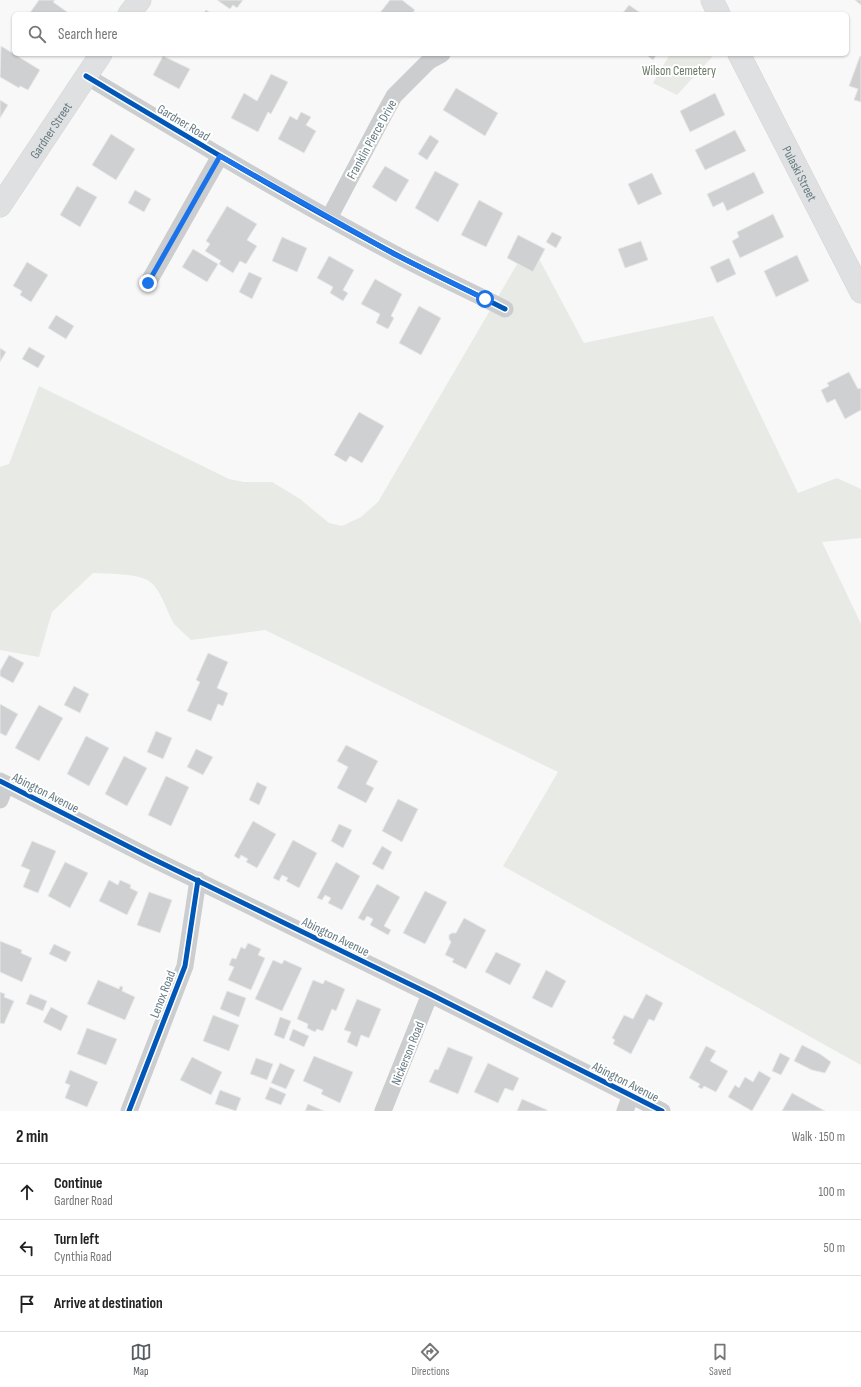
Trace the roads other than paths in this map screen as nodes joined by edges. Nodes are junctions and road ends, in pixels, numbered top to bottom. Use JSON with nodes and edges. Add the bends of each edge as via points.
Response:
{"nodes":[{"id":1,"x":140,"y":0,"type":"edge"},
{"id":2,"x":712,"y":0,"type":"edge"},
{"id":3,"x":131,"y":12,"type":"edge"},
{"id":4,"x":718,"y":12,"type":"edge"},
{"id":5,"x":100,"y":56,"type":"edge"},
{"id":6,"x":438,"y":56,"type":"edge"},
{"id":7,"x":740,"y":56,"type":"edge"},
{"id":8,"x":86,"y":76,"type":"junction"},
{"id":9,"x":220,"y":156,"type":"junction"},
{"id":10,"x":0,"y":206,"type":"edge"},
{"id":11,"x":329,"y":218,"type":"junction"},
{"id":12,"x":148,"y":283,"type":"dead end"},
{"id":13,"x":861,"y":292,"type":"edge"},
{"id":14,"x":505,"y":309,"type":"dead end"},
{"id":15,"x":3,"y":782,"type":"edge"},
{"id":16,"x":0,"y":800,"type":"edge"},
{"id":17,"x":198,"y":880,"type":"junction"},
{"id":18,"x":430,"y":994,"type":"junction"},
{"id":19,"x":628,"y":1103,"type":"edge"},
{"id":20,"x":129,"y":1111,"type":"edge"},
{"id":21,"x":383,"y":1111,"type":"edge"},
{"id":22,"x":662,"y":1111,"type":"edge"}],
"edges":[{"from":1,"to":3,"type":"main road"},
{"from":2,"to":4,"type":"main road"},
{"from":5,"to":8,"type":"main road","name":"Gardner Street"},
{"from":6,"to":11,"type":"street","name":"Franklin Pierce Drive","via":[[429,61],[394,96]]},
{"from":7,"to":13,"type":"main road","name":"Pulaski Street"},
{"from":8,"to":9,"type":"street","name":"Gardner Road"},
{"from":8,"to":10,"type":"main road","name":"Gardner Street"},
{"from":9,"to":11,"type":"street","name":"Gardner Road"},
{"from":9,"to":12,"type":"street"},
{"from":11,"to":14,"type":"street","name":"Gardner Road","via":[[394,254]]},
{"from":15,"to":16,"type":"street"},
{"from":15,"to":17,"type":"street","name":"Abington Avenue"},
{"from":17,"to":18,"type":"street","name":"Abington Avenue"},
{"from":17,"to":20,"type":"street","name":"Lenox Road","via":[[185,966]]},
{"from":18,"to":19,"type":"street","name":"Abington Avenue"},
{"from":18,"to":21,"type":"street","name":"Nickerson Road"},
{"from":19,"to":22,"type":"street","name":"Abington Avenue"}]}
